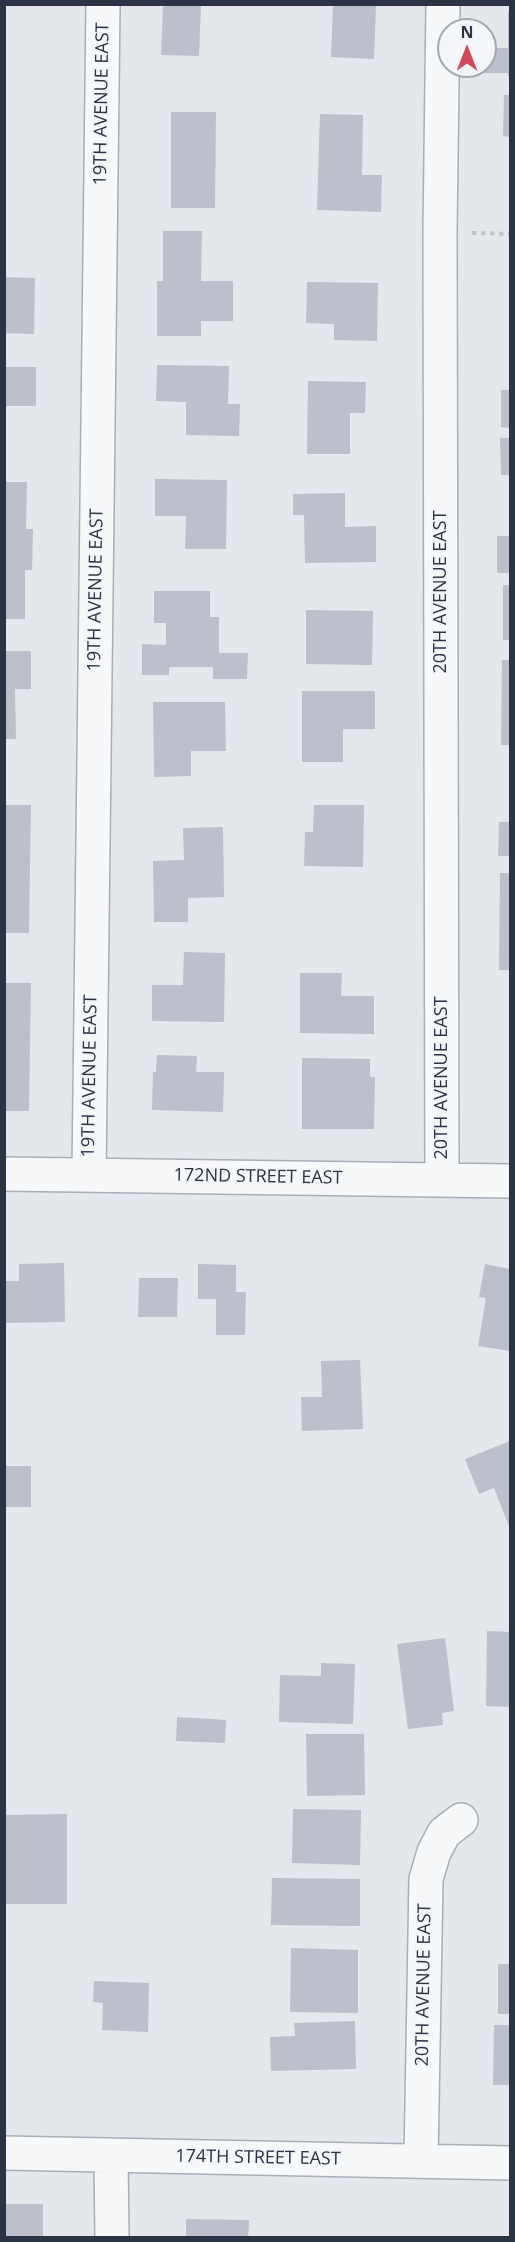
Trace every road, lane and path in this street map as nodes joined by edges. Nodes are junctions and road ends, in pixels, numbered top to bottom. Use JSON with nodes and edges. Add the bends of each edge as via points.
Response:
{"nodes":[{"id":1,"x":103,"y":4,"type":"edge"},
{"id":2,"x":443,"y":4,"type":"edge"},
{"id":3,"x":4,"y":1174,"type":"edge"},
{"id":4,"x":89,"y":1175,"type":"junction"},
{"id":5,"x":442,"y":1179,"type":"junction"},
{"id":6,"x":510,"y":1181,"type":"edge"},
{"id":7,"x":461,"y":1820,"type":"dead end"},
{"id":8,"x":4,"y":2153,"type":"edge"},
{"id":9,"x":111,"y":2155,"type":"junction"},
{"id":10,"x":421,"y":2161,"type":"junction"},
{"id":11,"x":510,"y":2163,"type":"edge"},
{"id":12,"x":112,"y":2238,"type":"edge"}],
"edges":[{"from":1,"to":4,"type":"street","name":"19TH AVENUE EAST"},
{"from":2,"to":5,"type":"street","name":"20TH AVENUE EAST"},
{"from":3,"to":4,"type":"street","name":"172ND STREET EAST"},
{"from":4,"to":5,"type":"street","name":"172ND STREET EAST"},
{"from":5,"to":6,"type":"street","name":"172ND STREET EAST"},
{"from":7,"to":10,"type":"street","name":"20TH AVENUE EAST","via":[[444,1833],[426,1879]]},
{"from":8,"to":9,"type":"street","name":"174TH STREET EAST"},
{"from":9,"to":10,"type":"street","name":"174TH STREET EAST"},
{"from":9,"to":12,"type":"street"},
{"from":10,"to":11,"type":"street","name":"174TH STREET EAST"}]}
